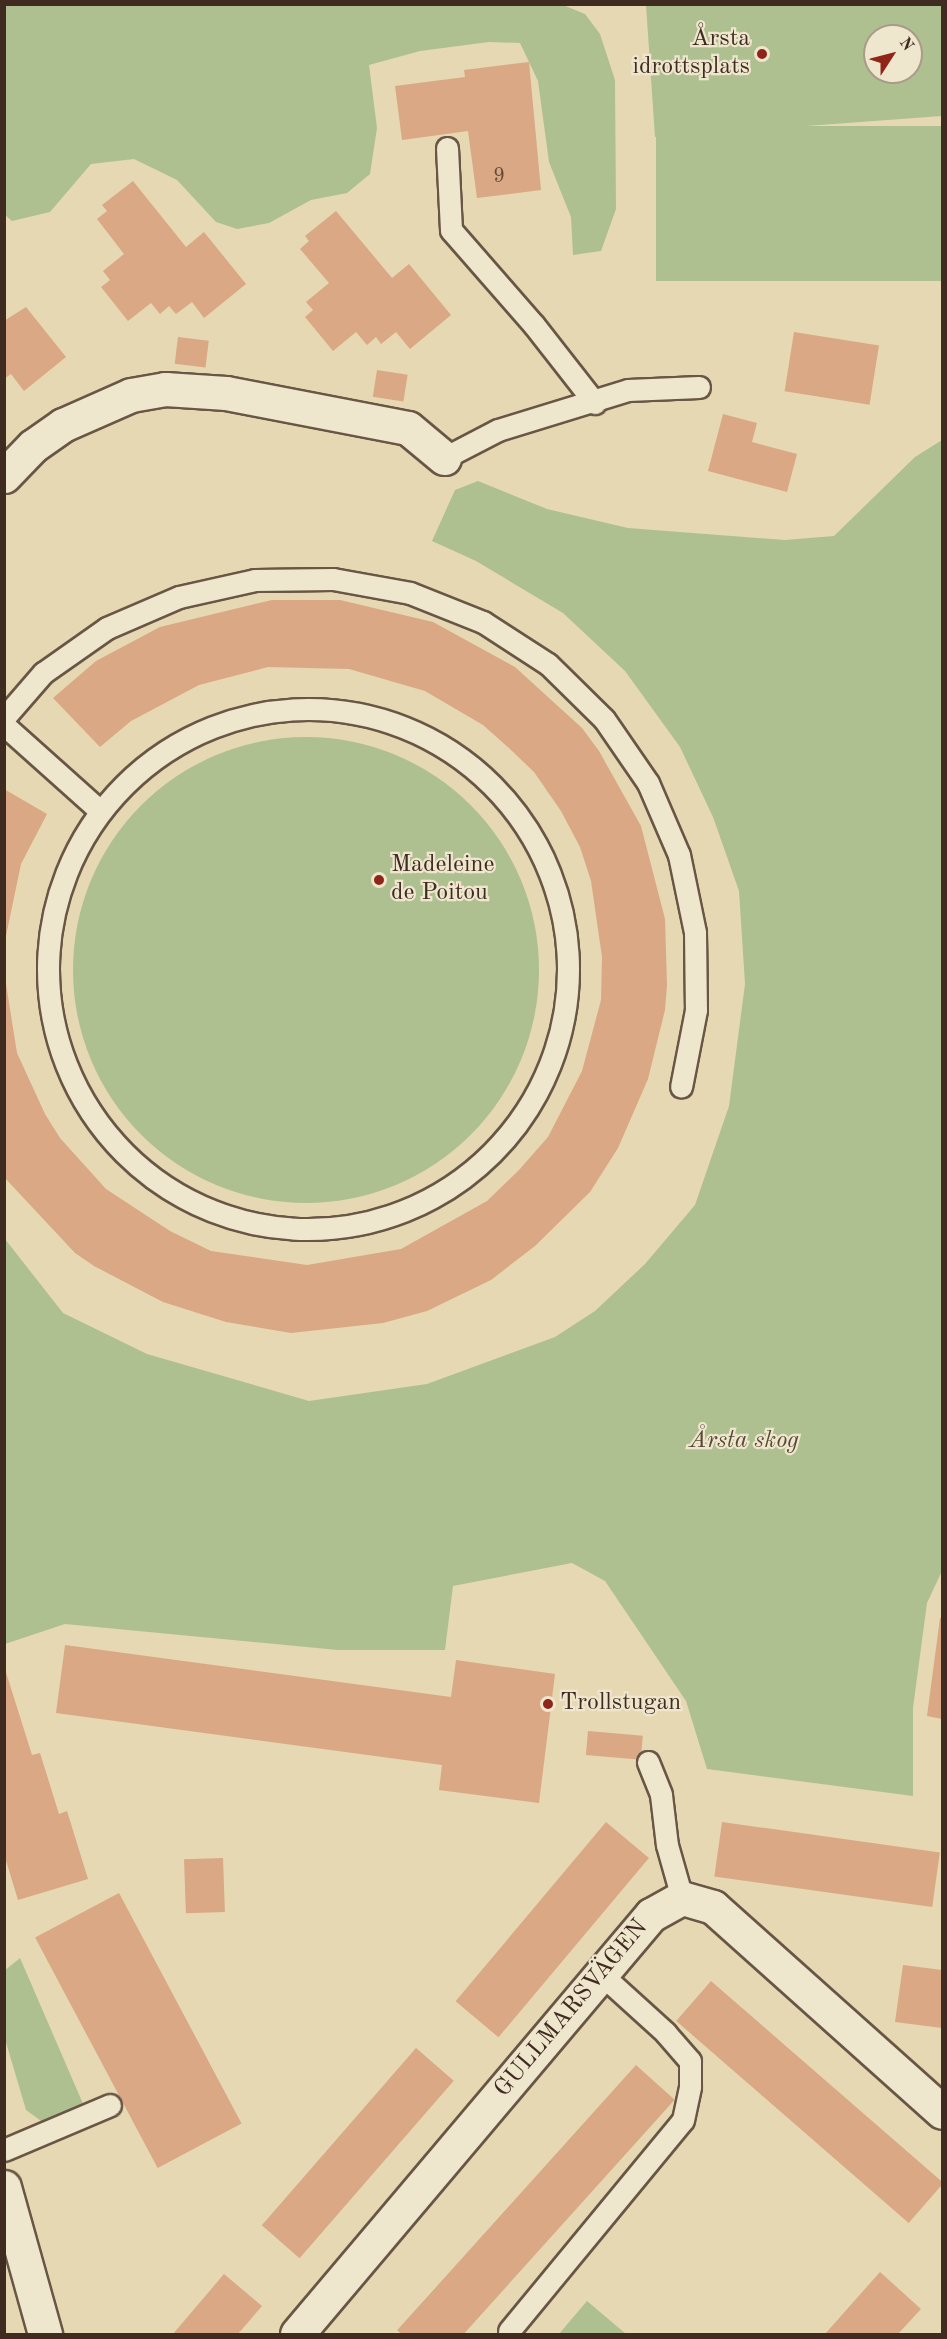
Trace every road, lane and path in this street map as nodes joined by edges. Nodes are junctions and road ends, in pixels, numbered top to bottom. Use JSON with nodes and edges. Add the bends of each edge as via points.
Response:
{"nodes":[{"id":1,"x":447,"y":147,"type":"dead end"},
{"id":2,"x":699,"y":387,"type":"dead end"},
{"id":3,"x":595,"y":403,"type":"junction"},
{"id":4,"x":444,"y":458,"type":"joint"},
{"id":5,"x":4,"y":476,"type":"edge"},
{"id":6,"x":4,"y":718,"type":"edge"},
{"id":7,"x":4,"y":725,"type":"edge"},
{"id":8,"x":98,"y":809,"type":"junction"},
{"id":9,"x":681,"y":1087,"type":"dead end"},
{"id":10,"x":648,"y":1762,"type":"dead end"},
{"id":11,"x":682,"y":1898,"type":"junction"},
{"id":12,"x":602,"y":1975,"type":"junction"},
{"id":13,"x":110,"y":2104,"type":"dead end"},
{"id":14,"x":942,"y":2112,"type":"edge"},
{"id":15,"x":4,"y":2150,"type":"edge"},
{"id":16,"x":4,"y":2187,"type":"edge"},
{"id":17,"x":509,"y":2331,"type":"dead end"},
{"id":18,"x":45,"y":2334,"type":"edge"},
{"id":19,"x":297,"y":2334,"type":"edge"}],
"edges":[{"from":1,"to":3,"type":"lane","via":[[451,230],[534,325]]},
{"from":2,"to":3,"type":"lane","via":[[628,390]]},
{"from":3,"to":4,"type":"lane","via":[[498,430]]},
{"from":4,"to":5,"type":"street","via":[[408,428],[226,393],[165,389],[130,395],[63,425],[33,446]]},
{"from":6,"to":9,"type":"lane","via":[[43,673],[107,628],[178,597],[255,580],[344,581],[410,593],[483,622],[548,664],[604,718],[648,783],[679,855],[695,932],[696,1010]]},
{"from":7,"to":8,"type":"lane"},
{"from":8,"to":8,"type":"lane","via":[[61,886],[48,959],[56,1035],[77,1089],[110,1138],[140,1169],[214,1212],[297,1230],[371,1222],[459,1184],[520,1124],[538,1094],[558,1037],[570,975],[561,902],[532,834],[486,776],[424,735],[354,712],[280,709],[208,727],[145,765]]},
{"from":10,"to":11,"type":"lane","via":[[661,1795],[667,1845]]},
{"from":11,"to":12,"type":"street","name":"GULLMARSVÄGEN","via":[[651,1915]]},
{"from":11,"to":14,"type":"street","via":[[713,1907]]},
{"from":12,"to":17,"type":"lane","via":[[666,2033],[690,2061],[683,2120]]},
{"from":12,"to":19,"type":"street","name":"GULLMARSVÄGEN"},
{"from":13,"to":15,"type":"lane"},
{"from":16,"to":18,"type":"street"}]}
